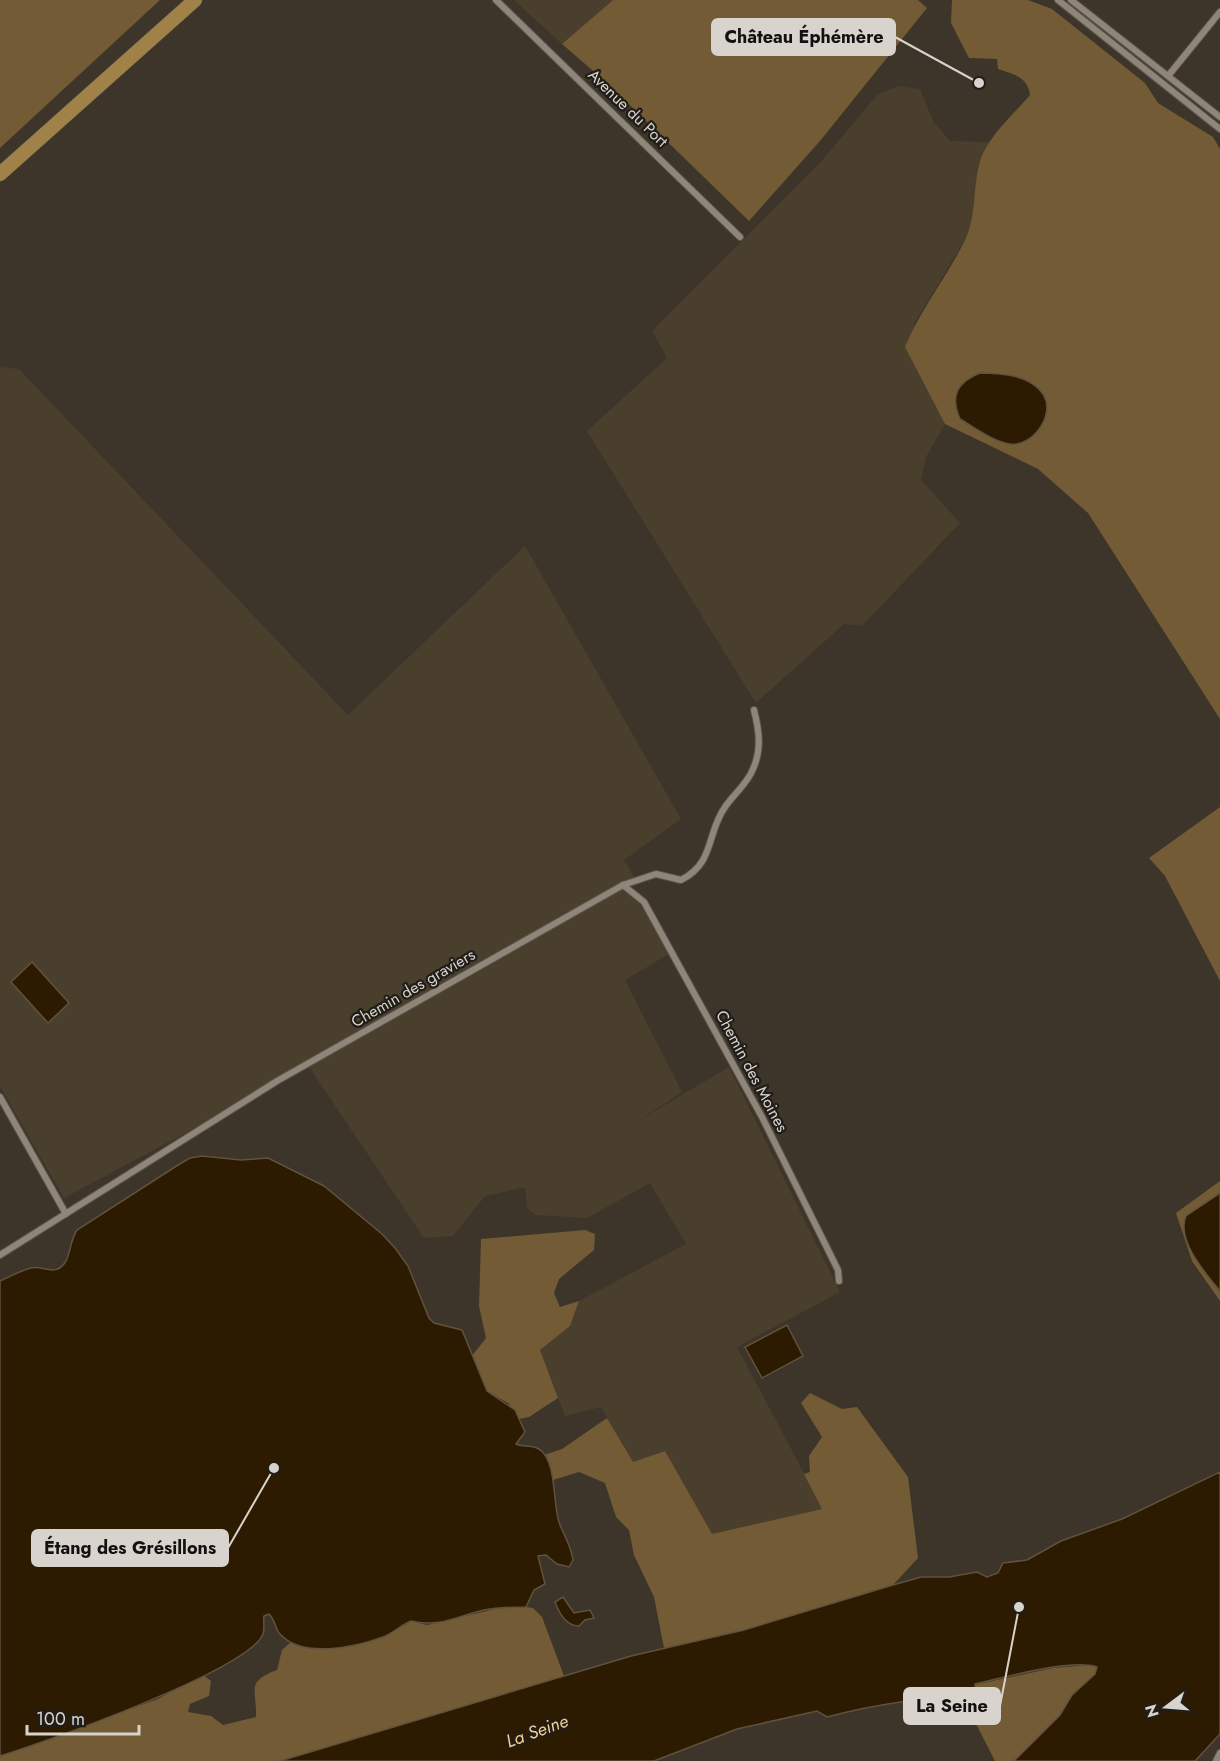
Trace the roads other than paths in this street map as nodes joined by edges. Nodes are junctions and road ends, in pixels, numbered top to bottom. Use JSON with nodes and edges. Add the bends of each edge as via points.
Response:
{"nodes":[{"id":1,"x":195,"y":0,"type":"edge"},
{"id":2,"x":496,"y":0,"type":"edge"},
{"id":3,"x":1058,"y":0,"type":"edge"},
{"id":4,"x":1071,"y":0,"type":"edge"},
{"id":5,"x":1220,"y":12,"type":"edge"},
{"id":6,"x":1168,"y":76,"type":"junction"},
{"id":7,"x":1220,"y":117,"type":"edge"},
{"id":8,"x":1220,"y":129,"type":"edge"},
{"id":9,"x":0,"y":174,"type":"edge"},
{"id":10,"x":740,"y":237,"type":"dead end"},
{"id":11,"x":754,"y":710,"type":"dead end"},
{"id":12,"x":623,"y":885,"type":"junction"},
{"id":13,"x":0,"y":1097,"type":"edge"},
{"id":14,"x":66,"y":1214,"type":"junction"},
{"id":15,"x":0,"y":1255,"type":"edge"},
{"id":16,"x":839,"y":1281,"type":"dead end"},
{"id":17,"x":1220,"y":1753,"type":"edge"},
{"id":18,"x":1216,"y":1761,"type":"edge"}],
"edges":[{"from":1,"to":9,"type":"main road"},
{"from":2,"to":10,"type":"street","name":"Avenue du Port"},
{"from":3,"to":8,"type":"street"},
{"from":4,"to":6,"type":"street"},
{"from":5,"to":6,"type":"street"},
{"from":6,"to":7,"type":"street"},
{"from":11,"to":12,"type":"street","name":"Chemin des graviers","via":[[760,736],[753,770],[724,809],[702,864],[694,874],[681,880],[656,874]]},
{"from":12,"to":14,"type":"street","name":"Chemin des graviers","via":[[277,1081]]},
{"from":12,"to":16,"type":"street","name":"Chemin des Moines","via":[[644,902],[762,1117],[838,1270]]},
{"from":13,"to":14,"type":"street"},
{"from":14,"to":15,"type":"street","name":"Chemin des graviers"},
{"from":17,"to":18,"type":"street"}]}
